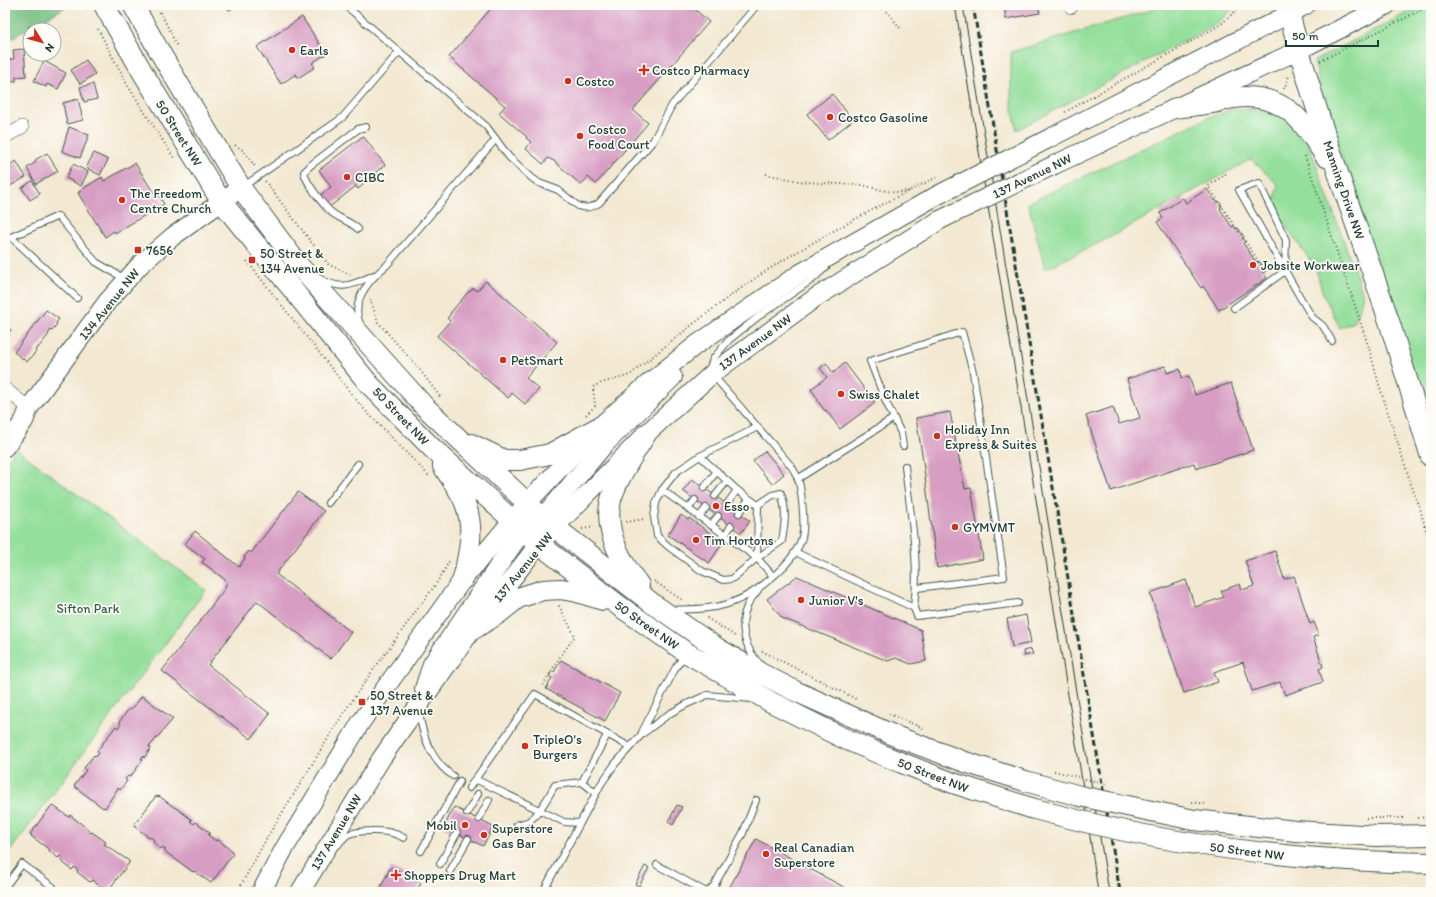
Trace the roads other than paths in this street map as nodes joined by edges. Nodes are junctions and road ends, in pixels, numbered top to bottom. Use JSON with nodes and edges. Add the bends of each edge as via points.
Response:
{"nodes":[{"id":1,"x":104,"y":5,"type":"edge"},
{"id":2,"x":133,"y":5,"type":"edge"},
{"id":3,"x":345,"y":5,"type":"edge"},
{"id":4,"x":757,"y":5,"type":"edge"},
{"id":5,"x":1387,"y":5,"type":"edge"},
{"id":6,"x":1294,"y":8,"type":"edge"},
{"id":7,"x":1299,"y":50,"type":"junction"},
{"id":8,"x":399,"y":52,"type":"junction"},
{"id":9,"x":1176,"y":108,"type":"junction"},
{"id":10,"x":366,"y":126,"type":"dead end"},
{"id":11,"x":22,"y":127,"type":"dead end"},
{"id":12,"x":5,"y":137,"type":"edge"},
{"id":13,"x":496,"y":139,"type":"junction"},
{"id":14,"x":1337,"y":172,"type":"junction"},
{"id":15,"x":241,"y":188,"type":"junction"},
{"id":16,"x":221,"y":201,"type":"junction"},
{"id":17,"x":358,"y":229,"type":"dead end"},
{"id":18,"x":852,"y":243,"type":"junction"},
{"id":19,"x":300,"y":267,"type":"junction"},
{"id":20,"x":1285,"y":271,"type":"junction"},
{"id":21,"x":375,"y":275,"type":"junction"},
{"id":22,"x":126,"y":280,"type":"junction"},
{"id":23,"x":77,"y":298,"type":"dead end"},
{"id":24,"x":1234,"y":308,"type":"dead end"},
{"id":25,"x":1332,"y":341,"type":"dead end"},
{"id":26,"x":696,"y":345,"type":"junction"},
{"id":27,"x":395,"y":374,"type":"junction"},
{"id":28,"x":712,"y":374,"type":"junction"},
{"id":29,"x":5,"y":389,"type":"edge"},
{"id":30,"x":29,"y":408,"type":"junction"},
{"id":31,"x":894,"y":418,"type":"junction"},
{"id":32,"x":599,"y":427,"type":"junction"},
{"id":33,"x":758,"y":427,"type":"junction"},
{"id":34,"x":646,"y":434,"type":"junction"},
{"id":35,"x":455,"y":436,"type":"junction"},
{"id":36,"x":903,"y":446,"type":"dead end"},
{"id":37,"x":5,"y":447,"type":"edge"},
{"id":38,"x":431,"y":447,"type":"junction"},
{"id":39,"x":700,"y":456,"type":"junction"},
{"id":40,"x":1431,"y":457,"type":"edge"},
{"id":41,"x":358,"y":464,"type":"dead end"},
{"id":42,"x":905,"y":466,"type":"dead end"},
{"id":43,"x":717,"y":471,"type":"junction"},
{"id":44,"x":799,"y":478,"type":"junction"},
{"id":45,"x":727,"y":481,"type":"junction"},
{"id":46,"x":704,"y":488,"type":"dead end"},
{"id":47,"x":662,"y":490,"type":"junction"},
{"id":48,"x":737,"y":490,"type":"junction"},
{"id":49,"x":715,"y":496,"type":"dead end"},
{"id":50,"x":749,"y":499,"type":"junction"},
{"id":51,"x":695,"y":500,"type":"dead end"},
{"id":52,"x":328,"y":503,"type":"dead end"},
{"id":53,"x":526,"y":504,"type":"junction"},
{"id":54,"x":727,"y":504,"type":"dead end"},
{"id":55,"x":758,"y":505,"type":"junction"},
{"id":56,"x":706,"y":508,"type":"dead end"},
{"id":57,"x":688,"y":509,"type":"junction"},
{"id":58,"x":739,"y":513,"type":"dead end"},
{"id":59,"x":718,"y":516,"type":"dead end"},
{"id":60,"x":699,"y":517,"type":"junction"},
{"id":61,"x":548,"y":523,"type":"junction"},
{"id":62,"x":518,"y":524,"type":"junction"},
{"id":63,"x":711,"y":525,"type":"junction"},
{"id":64,"x":731,"y":526,"type":"dead end"},
{"id":65,"x":725,"y":535,"type":"junction"},
{"id":66,"x":539,"y":544,"type":"junction"},
{"id":67,"x":796,"y":552,"type":"junction"},
{"id":68,"x":757,"y":558,"type":"junction"},
{"id":69,"x":773,"y":576,"type":"junction"},
{"id":70,"x":463,"y":579,"type":"junction"},
{"id":71,"x":761,"y":586,"type":"junction"},
{"id":72,"x":917,"y":588,"type":"junction"},
{"id":73,"x":1018,"y":603,"type":"dead end"},
{"id":74,"x":618,"y":605,"type":"junction"},
{"id":75,"x":658,"y":607,"type":"junction"},
{"id":76,"x":914,"y":608,"type":"junction"},
{"id":77,"x":472,"y":630,"type":"junction"},
{"id":78,"x":700,"y":650,"type":"junction"},
{"id":79,"x":795,"y":691,"type":"junction"},
{"id":80,"x":771,"y":702,"type":"junction"},
{"id":81,"x":419,"y":705,"type":"junction"},
{"id":82,"x":642,"y":734,"type":"junction"},
{"id":83,"x":607,"y":735,"type":"junction"},
{"id":84,"x":630,"y":747,"type":"junction"},
{"id":85,"x":453,"y":776,"type":"dead end"},
{"id":86,"x":475,"y":779,"type":"junction"},
{"id":87,"x":460,"y":782,"type":"dead end"},
{"id":88,"x":582,"y":782,"type":"junction"},
{"id":89,"x":469,"y":788,"type":"dead end"},
{"id":90,"x":596,"y":793,"type":"junction"},
{"id":91,"x":478,"y":794,"type":"dead end"},
{"id":92,"x":489,"y":800,"type":"dead end"},
{"id":93,"x":756,"y":800,"type":"dead end"},
{"id":94,"x":540,"y":810,"type":"junction"},
{"id":95,"x":467,"y":814,"type":"dead end"},
{"id":96,"x":479,"y":819,"type":"dead end"},
{"id":97,"x":579,"y":823,"type":"junction"},
{"id":98,"x":517,"y":824,"type":"dead end"},
{"id":99,"x":457,"y":833,"type":"dead end"},
{"id":100,"x":1431,"y":835,"type":"edge"},
{"id":101,"x":404,"y":838,"type":"dead end"},
{"id":102,"x":468,"y":839,"type":"dead end"},
{"id":103,"x":421,"y":851,"type":"dead end"},
{"id":104,"x":1431,"y":863,"type":"edge"},
{"id":105,"x":440,"y":864,"type":"dead end"},
{"id":106,"x":657,"y":865,"type":"dead end"},
{"id":107,"x":450,"y":871,"type":"dead end"},
{"id":108,"x":5,"y":887,"type":"edge"},
{"id":109,"x":302,"y":889,"type":"edge"},
{"id":110,"x":49,"y":892,"type":"edge"},
{"id":111,"x":261,"y":892,"type":"edge"},
{"id":112,"x":543,"y":892,"type":"edge"},
{"id":113,"x":706,"y":892,"type":"edge"}],
"edges":[{"from":1,"to":16,"type":"main road","name":"50 Street NW"},
{"from":2,"to":15,"type":"main road","name":"50 Street NW"},
{"from":3,"to":8,"type":"lane"},
{"from":4,"to":13,"type":"lane","via":[[672,105],[653,141],[594,206],[578,206],[558,190],[536,182],[514,163]]},
{"from":5,"to":7,"type":"main road","name":"137 Avenue NW"},
{"from":6,"to":7,"type":"main road","name":"Manning Drive NW"},
{"from":6,"to":18,"type":"main road","name":"137 Avenue NW","bridge":true,"via":[[936,196]]},
{"from":7,"to":9,"type":"main road","name":"137 Avenue NW"},
{"from":7,"to":14,"type":"main road","name":"Manning Drive NW"},
{"from":8,"to":13,"type":"lane","via":[[486,126]]},
{"from":8,"to":15,"type":"lane","via":[[342,118]]},
{"from":9,"to":14,"type":"main road","via":[[1242,97],[1257,97],[1276,103],[1293,113],[1303,124]]},
{"from":9,"to":28,"type":"main road","name":"137 Avenue NW","bridge":true,"via":[[940,220],[815,298]]},
{"from":10,"to":17,"type":"lane","via":[[358,129],[304,172],[305,180],[331,212]]},
{"from":11,"to":12,"type":"street"},
{"from":13,"to":21,"type":"lane","via":[[392,259]]},
{"from":14,"to":40,"type":"main road","name":"Manning Drive NW"},
{"from":15,"to":16,"type":"main road","name":"134 Avenue NW"},
{"from":15,"to":19,"type":"main road","name":"50 Street NW"},
{"from":16,"to":22,"type":"main road","name":"134 Avenue NW","via":[[156,251]]},
{"from":16,"to":38,"type":"main road","name":"50 Street NW","via":[[369,384]]},
{"from":18,"to":26,"type":"main road","name":"137 Avenue NW","via":[[799,274]]},
{"from":18,"to":28,"type":"lane","via":[[813,280],[759,316],[729,340],[713,359],[710,368]]},
{"from":19,"to":21,"type":"lane","via":[[334,286],[357,283]]},
{"from":19,"to":27,"type":"main road","name":"50 Street NW"},
{"from":20,"to":20,"type":"lane","via":[[1281,264],[1239,190],[1259,183],[1286,240]]},
{"from":20,"to":24,"type":"lane"},
{"from":20,"to":25,"type":"lane","via":[[1312,317]]},
{"from":21,"to":27,"type":"lane","via":[[357,305],[357,317]]},
{"from":22,"to":23,"type":"lane","via":[[96,262],[58,216],[12,237]]},
{"from":22,"to":30,"type":"main road","name":"134 Avenue NW"},
{"from":26,"to":32,"type":"main road","name":"137 Avenue NW"},
{"from":26,"to":61,"type":"main road","via":[[672,378],[604,445]]},
{"from":27,"to":35,"type":"main road","name":"50 Street NW"},
{"from":28,"to":33,"type":"lane"},
{"from":28,"to":34,"type":"main road","name":"137 Avenue NW"},
{"from":29,"to":30,"type":"street"},
{"from":30,"to":37,"type":"main road","name":"134 Avenue NW","via":[[24,421]]},
{"from":31,"to":36,"type":"lane"},
{"from":31,"to":44,"type":"lane"},
{"from":31,"to":72,"type":"lane","via":[[870,361],[962,332],[972,372],[1004,577]]},
{"from":32,"to":35,"type":"main road","via":[[550,454],[520,460],[504,460]]},
{"from":32,"to":53,"type":"main road","name":"137 Avenue NW"},
{"from":33,"to":39,"type":"lane"},
{"from":33,"to":44,"type":"lane"},
{"from":34,"to":61,"type":"main road","name":"137 Avenue NW"},
{"from":34,"to":75,"type":"main road","via":[[613,492],[609,511],[612,538],[617,552],[627,570]]},
{"from":35,"to":53,"type":"main road","name":"50 Street NW"},
{"from":38,"to":62,"type":"main road","name":"50 Street NW"},
{"from":38,"to":70,"type":"main road","via":[[464,502],[467,512],[471,536]]},
{"from":39,"to":43,"type":"lane"},
{"from":39,"to":47,"type":"lane","via":[[676,472]]},
{"from":41,"to":52,"type":"lane"},
{"from":42,"to":72,"type":"lane"},
{"from":43,"to":45,"type":"lane"},
{"from":43,"to":46,"type":"lane"},
{"from":44,"to":67,"type":"lane","via":[[804,516],[802,537]]},
{"from":45,"to":48,"type":"lane"},
{"from":45,"to":49,"type":"lane"},
{"from":47,"to":57,"type":"lane"},
{"from":47,"to":68,"type":"lane","via":[[654,517],[658,536],[702,571],[723,580],[732,579]]},
{"from":48,"to":50,"type":"lane"},
{"from":48,"to":54,"type":"lane"},
{"from":50,"to":55,"type":"lane"},
{"from":50,"to":58,"type":"lane"},
{"from":51,"to":57,"type":"lane"},
{"from":53,"to":61,"type":"main road","name":"50 Street NW"},
{"from":53,"to":62,"type":"main road","name":"137 Avenue NW"},
{"from":55,"to":68,"type":"lane"},
{"from":55,"to":68,"type":"lane","via":[[780,493],[785,504],[785,523],[782,541]]},
{"from":56,"to":60,"type":"lane"},
{"from":57,"to":60,"type":"lane"},
{"from":59,"to":63,"type":"lane"},
{"from":60,"to":63,"type":"lane"},
{"from":61,"to":66,"type":"main road","name":"137 Avenue NW"},
{"from":61,"to":75,"type":"main road","name":"50 Street NW"},
{"from":62,"to":66,"type":"main road","name":"50 Street NW"},
{"from":62,"to":70,"type":"main road","name":"137 Avenue NW"},
{"from":62,"to":81,"type":"main road","via":[[516,540],[432,664]]},
{"from":63,"to":65,"type":"lane"},
{"from":64,"to":65,"type":"lane"},
{"from":65,"to":68,"type":"lane"},
{"from":66,"to":74,"type":"main road","name":"50 Street NW"},
{"from":66,"to":77,"type":"main road","name":"137 Avenue NW"},
{"from":67,"to":69,"type":"lane"},
{"from":67,"to":76,"type":"lane"},
{"from":68,"to":69,"type":"lane"},
{"from":69,"to":71,"type":"lane"},
{"from":70,"to":111,"type":"main road","name":"137 Avenue NW","via":[[361,722]]},
{"from":71,"to":75,"type":"lane","via":[[733,603],[717,607]]},
{"from":71,"to":79,"type":"lane","via":[[747,606],[744,636],[748,650],[760,664]]},
{"from":72,"to":76,"type":"lane"},
{"from":73,"to":76,"type":"lane","via":[[916,616]]},
{"from":74,"to":77,"type":"main road","via":[[574,591],[543,590],[518,598]]},
{"from":74,"to":78,"type":"main road","name":"50 Street NW"},
{"from":75,"to":78,"type":"main road","name":"50 Street NW"},
{"from":77,"to":81,"type":"main road","name":"137 Avenue NW"},
{"from":78,"to":79,"type":"main road","name":"50 Street NW","via":[[756,671]]},
{"from":78,"to":80,"type":"main road","name":"50 Street NW"},
{"from":78,"to":82,"type":"lane","via":[[676,667]]},
{"from":79,"to":100,"type":"main road","name":"50 Street NW","bridge":true,"via":[[895,736],[965,762],[1080,796],[1193,811],[1296,831],[1377,836]]},
{"from":80,"to":82,"type":"lane","via":[[707,695],[669,714]]},
{"from":80,"to":104,"type":"main road","name":"50 Street NW","bridge":true,"via":[[843,738],[952,784],[1074,820],[1154,838],[1247,852],[1306,858]]},
{"from":81,"to":85,"type":"lane","via":[[427,743],[437,762]]},
{"from":81,"to":109,"type":"main road","name":"137 Avenue NW","via":[[381,759]]},
{"from":82,"to":84,"type":"lane"},
{"from":83,"to":84,"type":"lane"},
{"from":83,"to":86,"type":"lane","via":[[534,694]]},
{"from":83,"to":88,"type":"lane"},
{"from":84,"to":90,"type":"lane"},
{"from":86,"to":89,"type":"lane"},
{"from":86,"to":94,"type":"lane"},
{"from":87,"to":103,"type":"lane"},
{"from":88,"to":90,"type":"lane"},
{"from":88,"to":94,"type":"lane","via":[[555,785]]},
{"from":90,"to":97,"type":"lane"},
{"from":91,"to":95,"type":"lane"},
{"from":92,"to":96,"type":"lane"},
{"from":93,"to":113,"type":"lane","via":[[743,833],[714,886]]},
{"from":94,"to":97,"type":"lane","via":[[564,822]]},
{"from":94,"to":98,"type":"lane","via":[[529,821]]},
{"from":97,"to":112,"type":"lane"},
{"from":99,"to":105,"type":"lane"},
{"from":101,"to":109,"type":"lane","via":[[389,832],[354,832],[347,836]]},
{"from":102,"to":107,"type":"lane"},
{"from":106,"to":113,"type":"lane"},
{"from":108,"to":110,"type":"lane","via":[[22,864],[53,887]]}]}
